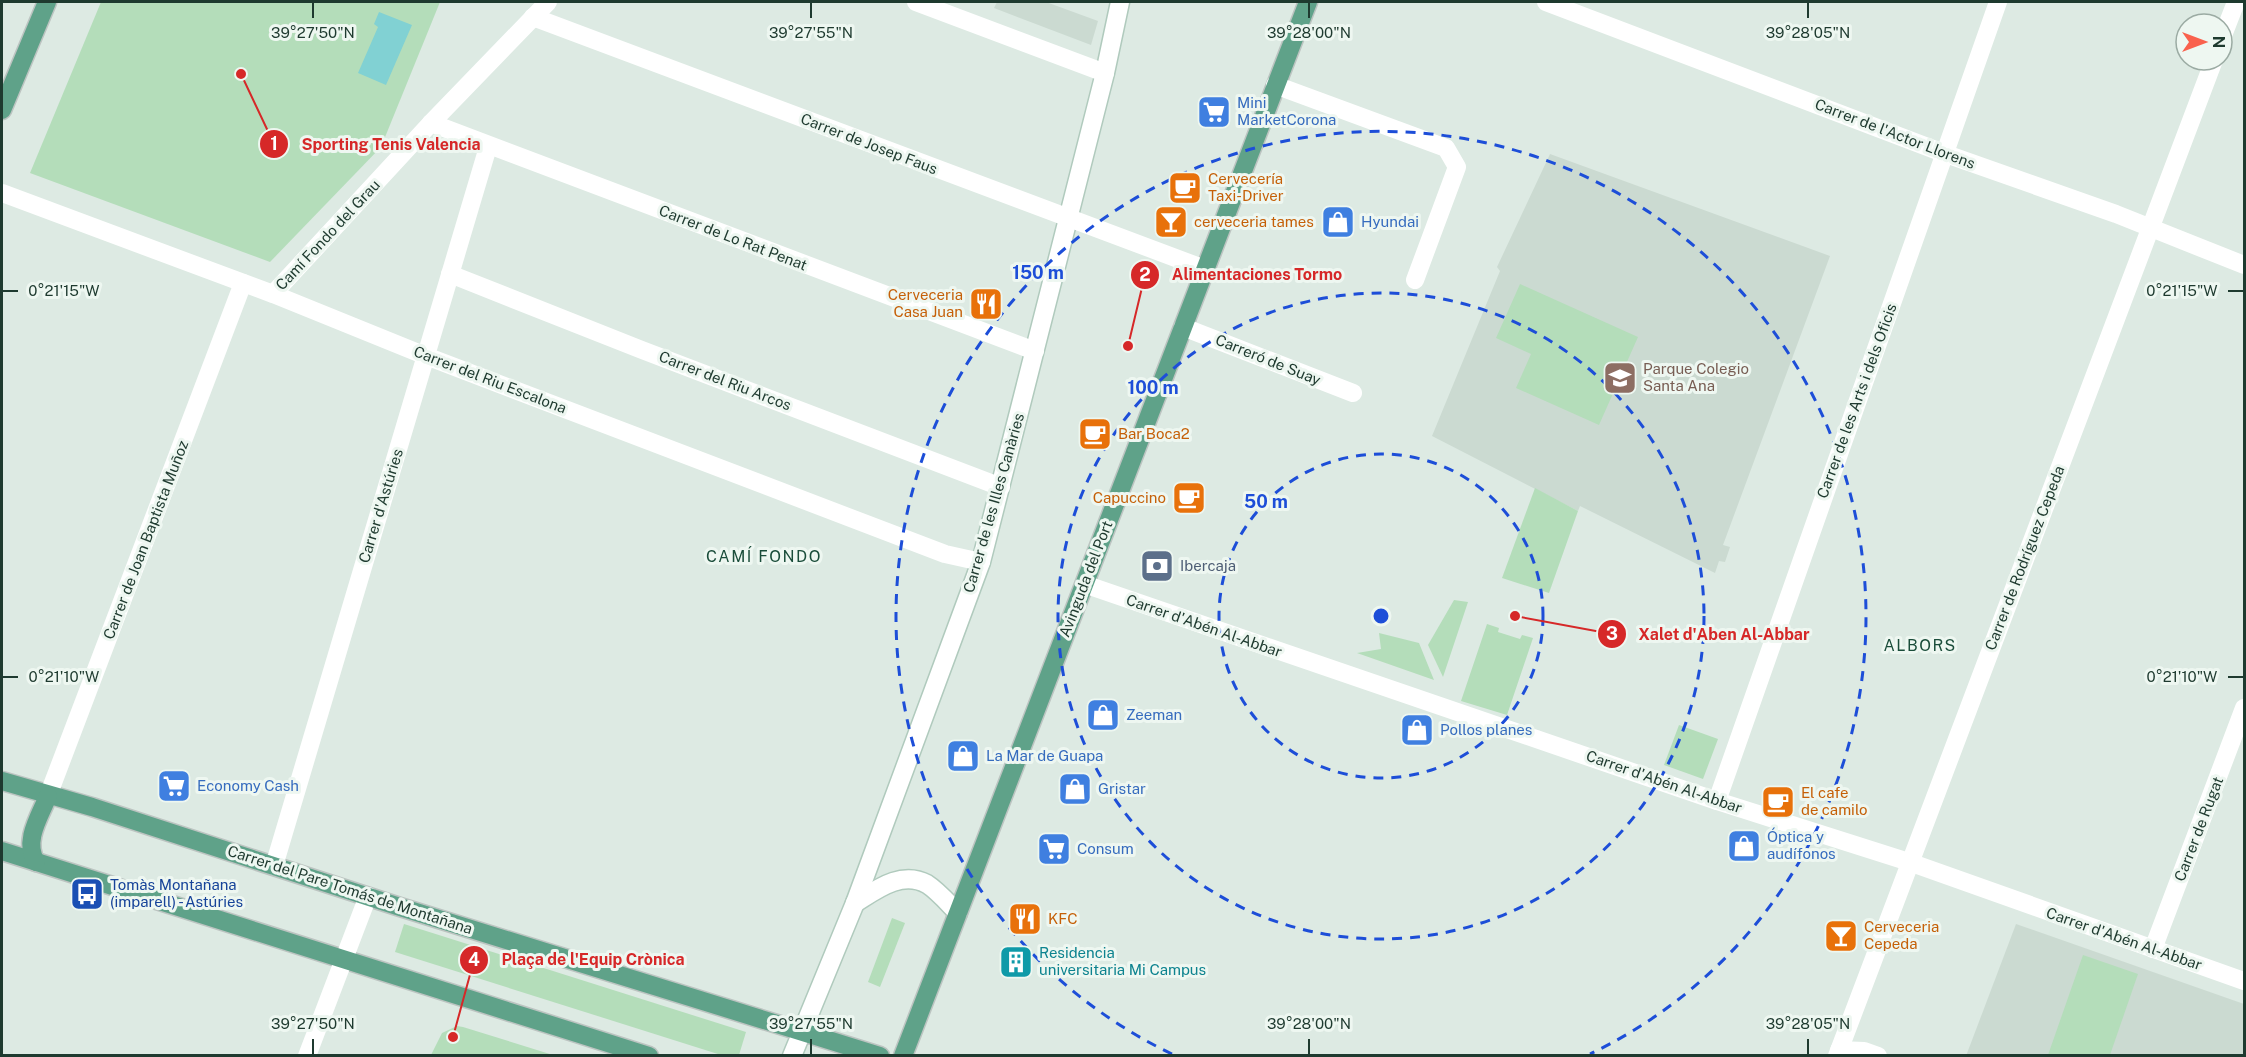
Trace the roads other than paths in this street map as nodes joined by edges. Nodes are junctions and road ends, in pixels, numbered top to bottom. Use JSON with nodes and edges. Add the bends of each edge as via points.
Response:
{"nodes":[{"id":1,"x":47,"y":2,"type":"edge"},
{"id":2,"x":548,"y":2,"type":"edge"},
{"id":3,"x":916,"y":2,"type":"edge"},
{"id":4,"x":1120,"y":2,"type":"edge"},
{"id":5,"x":1308,"y":2,"type":"edge"},
{"id":6,"x":1545,"y":2,"type":"edge"},
{"id":7,"x":1998,"y":2,"type":"edge"},
{"id":8,"x":533,"y":17,"type":"junction"},
{"id":9,"x":2209,"y":72,"type":"edge"},
{"id":10,"x":1105,"y":73,"type":"junction"},
{"id":11,"x":1275,"y":85,"type":"junction"},
{"id":12,"x":2,"y":110,"type":"edge"},
{"id":13,"x":431,"y":123,"type":"junction"},
{"id":14,"x":488,"y":147,"type":"junction"},
{"id":15,"x":1946,"y":153,"type":"junction"},
{"id":16,"x":2,"y":193,"type":"edge"},
{"id":17,"x":1066,"y":218,"type":"junction"},
{"id":18,"x":2150,"y":228,"type":"junction"},
{"id":19,"x":2244,"y":266,"type":"edge"},
{"id":20,"x":1205,"y":269,"type":"junction"},
{"id":21,"x":450,"y":274,"type":"junction"},
{"id":22,"x":1415,"y":280,"type":"dead end"},
{"id":23,"x":243,"y":283,"type":"junction"},
{"id":24,"x":273,"y":294,"type":"junction"},
{"id":25,"x":1183,"y":327,"type":"junction"},
{"id":26,"x":1035,"y":351,"type":"junction"},
{"id":27,"x":426,"y":356,"type":"junction"},
{"id":28,"x":1353,"y":393,"type":"dead end"},
{"id":29,"x":1001,"y":487,"type":"junction"},
{"id":30,"x":981,"y":562,"type":"junction"},
{"id":31,"x":1084,"y":584,"type":"junction"},
{"id":32,"x":2244,"y":708,"type":"edge"},
{"id":33,"x":2,"y":781,"type":"edge"},
{"id":34,"x":48,"y":796,"type":"junction"},
{"id":35,"x":1717,"y":801,"type":"junction"},
{"id":36,"x":2,"y":851,"type":"edge"},
{"id":37,"x":36,"y":862,"type":"junction"},
{"id":38,"x":1909,"y":862,"type":"junction"},
{"id":39,"x":274,"y":866,"type":"junction"},
{"id":40,"x":368,"y":896,"type":"junction"},
{"id":41,"x":855,"y":903,"type":"junction"},
{"id":42,"x":958,"y":913,"type":"junction"},
{"id":43,"x":2152,"y":949,"type":"junction"},
{"id":44,"x":344,"y":960,"type":"junction"},
{"id":45,"x":2244,"y":981,"type":"edge"},
{"id":46,"x":802,"y":1032,"type":"junction"},
{"id":47,"x":1838,"y":1053,"type":"edge"},
{"id":48,"x":307,"y":1056,"type":"edge"},
{"id":49,"x":648,"y":1056,"type":"edge"},
{"id":50,"x":792,"y":1056,"type":"edge"},
{"id":51,"x":880,"y":1056,"type":"edge"},
{"id":52,"x":903,"y":1056,"type":"edge"},
{"id":53,"x":1878,"y":1056,"type":"edge"}],
"edges":[{"from":1,"to":12,"type":"main road"},
{"from":2,"to":8,"type":"street"},
{"from":3,"to":10,"type":"street"},
{"from":4,"to":10,"type":"street","name":"Carrer de les Illes Canàries"},
{"from":5,"to":11,"type":"main road","name":"Avinguda del Port"},
{"from":6,"to":15,"type":"street","name":"Carrer de l'Actor Llorens"},
{"from":7,"to":15,"type":"street","name":"Carrer de les Arts i dels Oficis"},
{"from":8,"to":13,"type":"street"},
{"from":8,"to":17,"type":"street","name":"Carrer de Josep Faus"},
{"from":9,"to":18,"type":"street","name":"Carrer de Rodríguez Cepeda"},
{"from":10,"to":17,"type":"street","name":"Carrer de les Illes Canàries"},
{"from":11,"to":20,"type":"main road","name":"Avinguda del Port"},
{"from":11,"to":22,"type":"street","via":[[1446,148],[1457,167]]},
{"from":13,"to":14,"type":"street","name":"Carrer de Lo Rat Penat"},
{"from":13,"to":24,"type":"street","name":"Camí Fondo del Grau"},
{"from":14,"to":21,"type":"street","name":"Carrer d'Astúries"},
{"from":14,"to":26,"type":"street","name":"Carrer de Lo Rat Penat"},
{"from":15,"to":18,"type":"street","name":"Carrer de l'Actor Llorens"},
{"from":15,"to":35,"type":"street","name":"Carrer de les Arts i dels Oficis"},
{"from":16,"to":23,"type":"street","name":"Carrer del Riu Escalona"},
{"from":17,"to":20,"type":"street","name":"Carrer de Josep Faus"},
{"from":17,"to":26,"type":"street","name":"Carrer de les Illes Canàries"},
{"from":18,"to":19,"type":"street","name":"Carrer de l'Actor Llorens"},
{"from":18,"to":38,"type":"street","name":"Carrer de Rodríguez Cepeda"},
{"from":20,"to":25,"type":"main road","name":"Avinguda del Port"},
{"from":21,"to":27,"type":"street","name":"Carrer d'Astúries"},
{"from":21,"to":29,"type":"street","name":"Carrer del Riu Arcos"},
{"from":23,"to":24,"type":"street","name":"Carrer del Riu Escalona"},
{"from":23,"to":34,"type":"street","name":"Carrer de Joan Baptista Muñoz"},
{"from":24,"to":27,"type":"street","name":"Carrer del Riu Escalona"},
{"from":25,"to":28,"type":"street","name":"Carreró de Suay"},
{"from":25,"to":31,"type":"main road","name":"Avinguda del Port"},
{"from":26,"to":29,"type":"street","name":"Carrer de les Illes Canàries"},
{"from":27,"to":30,"type":"street","name":"Carrer del Riu Escalona","via":[[945,554]]},
{"from":27,"to":39,"type":"street","name":"Carrer d'Astúries"},
{"from":29,"to":30,"type":"street","name":"Carrer de les Illes Canàries"},
{"from":30,"to":41,"type":"street","name":"Carrer de les Illes Canàries"},
{"from":31,"to":35,"type":"street","name":"Carrer d'Abén Al-Abbar"},
{"from":31,"to":42,"type":"main road","name":"Avinguda del Port"},
{"from":32,"to":43,"type":"street","name":"Carrer de Rugat"},
{"from":33,"to":34,"type":"main road","name":"Carrer del Pare Tomás de Montañana"},
{"from":34,"to":37,"type":"main road","via":[[32,835],[31,850]]},
{"from":34,"to":39,"type":"main road","name":"Carrer del Pare Tomás de Montañana"},
{"from":35,"to":38,"type":"street","name":"Carrer d'Abén Al-Abbar"},
{"from":36,"to":37,"type":"main road"},
{"from":37,"to":44,"type":"main road"},
{"from":38,"to":43,"type":"street","name":"Carrer d'Abén Al-Abbar"},
{"from":38,"to":47,"type":"street","name":"Carrer de Rodríguez Cepeda"},
{"from":39,"to":40,"type":"main road","name":"Carrer del Pare Tomás de Montañana"},
{"from":40,"to":44,"type":"street"},
{"from":40,"to":46,"type":"main road","name":"Carrer del Pare Tomás de Montañana"},
{"from":41,"to":42,"type":"street","via":[[888,882],[913,879],[927,884]]},
{"from":41,"to":46,"type":"street","name":"Carrer de les Illes Canàries"},
{"from":42,"to":52,"type":"main road","name":"Avinguda del Port"},
{"from":43,"to":45,"type":"street","name":"Carrer d'Abén Al-Abbar"},
{"from":44,"to":48,"type":"street"},
{"from":44,"to":49,"type":"main road"},
{"from":46,"to":50,"type":"street","name":"Carrer de les Illes Canàries"},
{"from":46,"to":51,"type":"main road","name":"Carrer del Pare Tomás de Montañana"},
{"from":47,"to":53,"type":"street","via":[[1864,1051]]}]}
